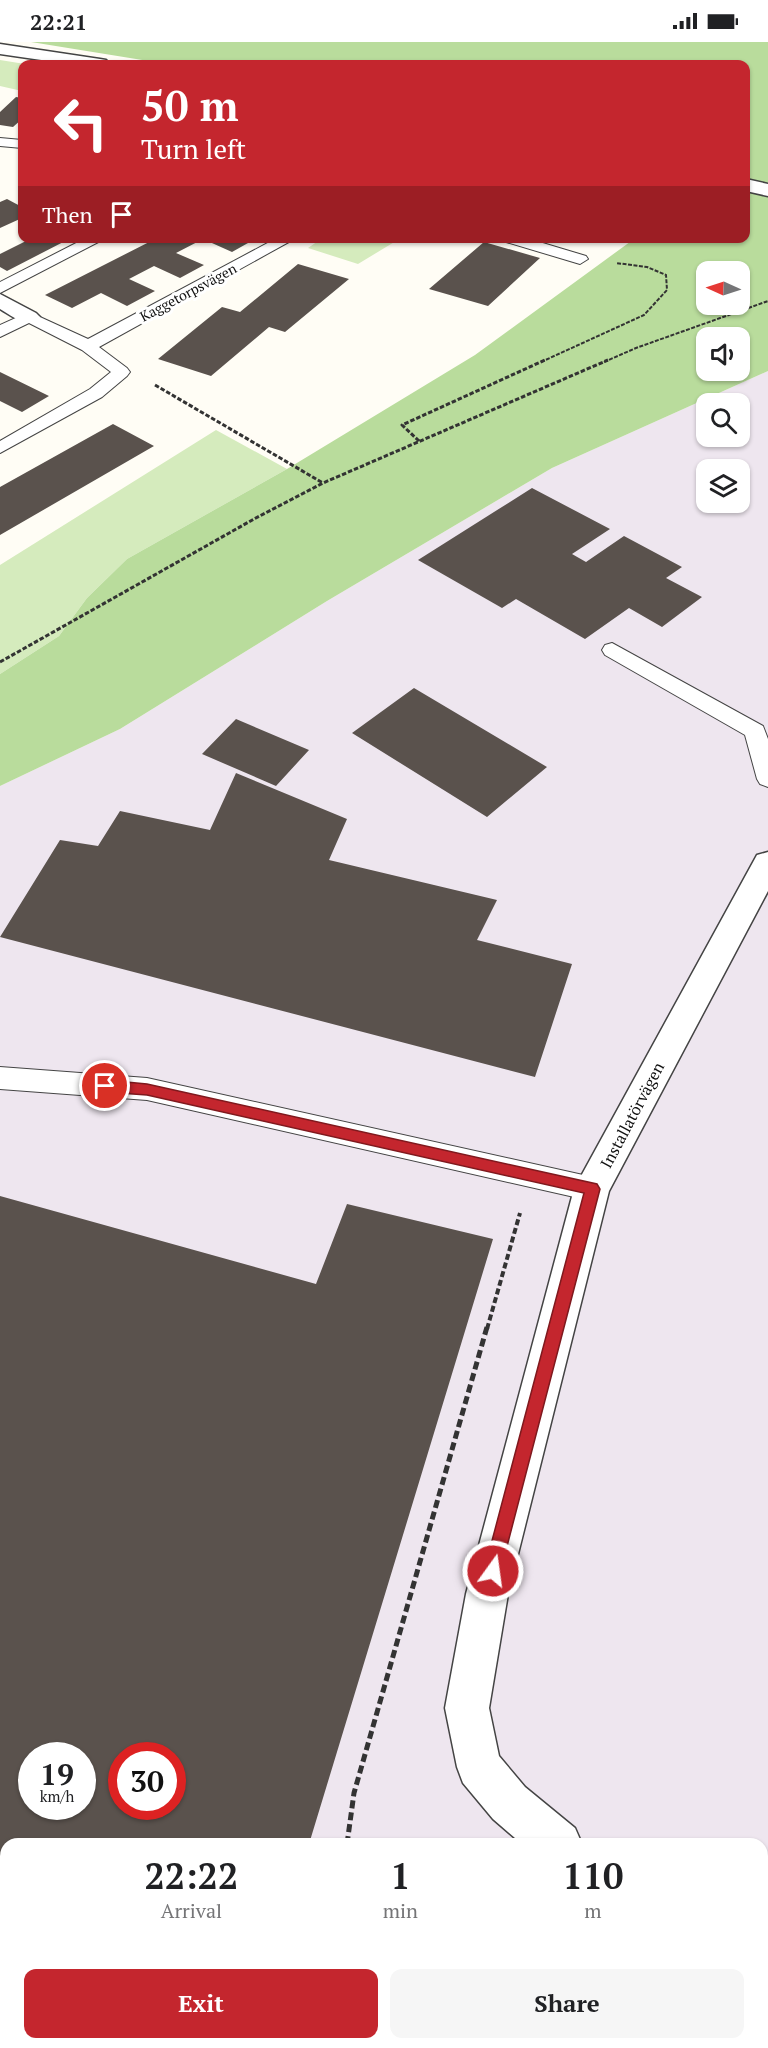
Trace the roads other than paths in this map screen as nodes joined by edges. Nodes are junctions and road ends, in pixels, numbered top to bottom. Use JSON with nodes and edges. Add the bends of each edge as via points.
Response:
{"nodes":[{"id":1,"x":0,"y":49,"type":"edge"},
{"id":2,"x":73,"y":60,"type":"edge"},
{"id":3,"x":0,"y":142,"type":"edge"},
{"id":4,"x":18,"y":144,"type":"edge"},
{"id":5,"x":750,"y":185,"type":"edge"},
{"id":6,"x":768,"y":190,"type":"edge"},
{"id":7,"x":89,"y":243,"type":"edge"},
{"id":8,"x":280,"y":243,"type":"edge"},
{"id":9,"x":526,"y":243,"type":"edge"},
{"id":10,"x":580,"y":258,"type":"road end"},
{"id":11,"x":0,"y":288,"type":"edge"},
{"id":12,"x":0,"y":300,"type":"edge"},
{"id":13,"x":29,"y":317,"type":"junction"},
{"id":14,"x":0,"y":332,"type":"edge"},
{"id":15,"x":88,"y":346,"type":"junction"},
{"id":16,"x":0,"y":448,"type":"edge"},
{"id":17,"x":612,"y":650,"type":"dead end"},
{"id":18,"x":768,"y":779,"type":"edge"},
{"id":19,"x":768,"y":863,"type":"edge"},
{"id":20,"x":0,"y":1078,"type":"edge"},
{"id":21,"x":592,"y":1189,"type":"junction"},
{"id":22,"x":552,"y":1838,"type":"edge"}],
"edges":[{"from":1,"to":2,"type":"street"},
{"from":3,"to":4,"type":"lane"},
{"from":5,"to":6,"type":"street"},
{"from":7,"to":11,"type":"lane"},
{"from":8,"to":15,"type":"lane","name":"Kaggetorpsvägen"},
{"from":9,"to":10,"type":"lane"},
{"from":12,"to":13,"type":"street"},
{"from":13,"to":14,"type":"lane"},
{"from":13,"to":15,"type":"lane"},
{"from":15,"to":16,"type":"lane","via":[[121,372],[96,393]]},
{"from":17,"to":18,"type":"lane","via":[[755,731]]},
{"from":19,"to":21,"type":"street","name":"Installatörvägen"},
{"from":20,"to":21,"type":"lane","via":[[147,1089]]},
{"from":21,"to":22,"type":"street","name":"Installatörvägen","via":[[487,1594],[467,1708],[479,1767],[509,1803]]}]}
